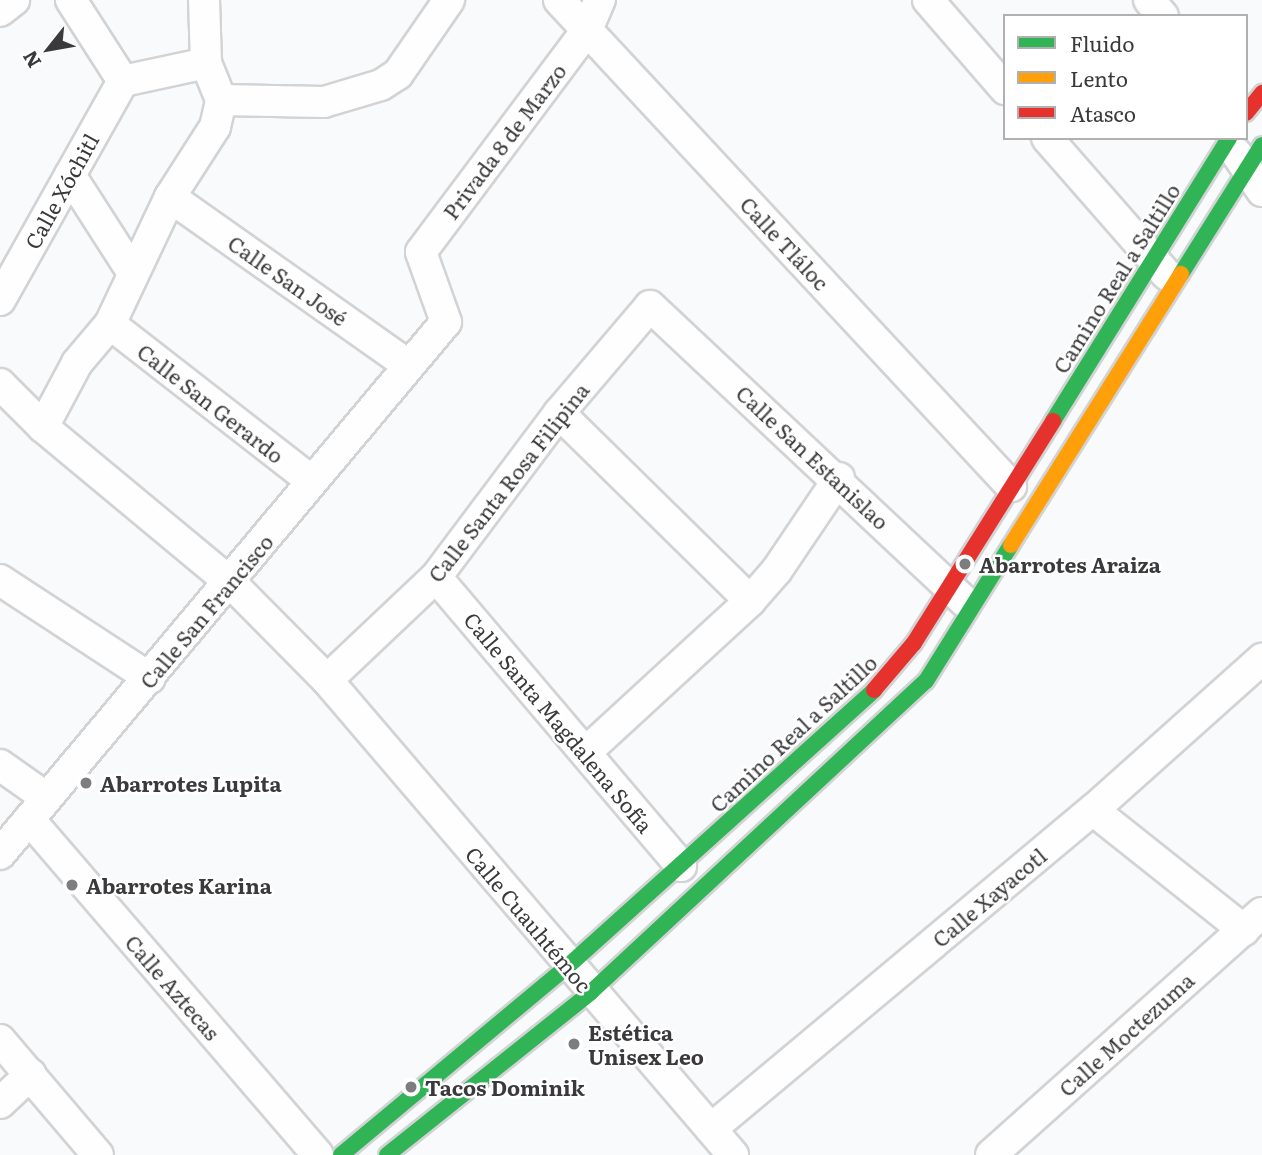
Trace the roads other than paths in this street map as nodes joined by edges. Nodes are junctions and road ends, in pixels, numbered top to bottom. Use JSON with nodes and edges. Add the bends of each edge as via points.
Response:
{"nodes":[{"id":1,"x":14,"y":0,"type":"edge"},
{"id":2,"x":71,"y":0,"type":"edge"},
{"id":3,"x":204,"y":0,"type":"edge"},
{"id":4,"x":449,"y":0,"type":"edge"},
{"id":5,"x":559,"y":0,"type":"edge"},
{"id":6,"x":600,"y":0,"type":"edge"},
{"id":7,"x":928,"y":0,"type":"edge"},
{"id":8,"x":1149,"y":0,"type":"edge"},
{"id":9,"x":0,"y":11,"type":"edge"},
{"id":10,"x":1161,"y":14,"type":"edge"},
{"id":11,"x":587,"y":30,"type":"junction"},
{"id":12,"x":206,"y":62,"type":"junction"},
{"id":13,"x":122,"y":81,"type":"junction"},
{"id":14,"x":1003,"y":87,"type":"edge"},
{"id":15,"x":1262,"y":93,"type":"edge"},
{"id":16,"x":221,"y":100,"type":"junction"},
{"id":17,"x":1248,"y":110,"type":"edge"},
{"id":18,"x":1248,"y":114,"type":"edge"},
{"id":19,"x":1262,"y":128,"type":"edge"},
{"id":20,"x":1049,"y":140,"type":"edge"},
{"id":21,"x":1228,"y":140,"type":"edge"},
{"id":22,"x":1257,"y":167,"type":"edge"},
{"id":23,"x":70,"y":175,"type":"junction"},
{"id":24,"x":170,"y":197,"type":"junction"},
{"id":25,"x":421,"y":252,"type":"joint"},
{"id":26,"x":1151,"y":259,"type":"junction"},
{"id":27,"x":134,"y":273,"type":"junction"},
{"id":28,"x":1175,"y":284,"type":"junction"},
{"id":29,"x":0,"y":300,"type":"edge"},
{"id":30,"x":650,"y":306,"type":"joint"},
{"id":31,"x":110,"y":324,"type":"junction"},
{"id":32,"x":407,"y":364,"type":"junction"},
{"id":33,"x":0,"y":384,"type":"edge"},
{"id":34,"x":559,"y":413,"type":"junction"},
{"id":35,"x":43,"y":427,"type":"junction"},
{"id":36,"x":839,"y":478,"type":"junction"},
{"id":37,"x":312,"y":481,"type":"junction"},
{"id":38,"x":1011,"y":486,"type":"junction"},
{"id":39,"x":436,"y":577,"type":"junction"},
{"id":40,"x":0,"y":580,"type":"edge"},
{"id":41,"x":231,"y":583,"type":"junction"},
{"id":42,"x":949,"y":586,"type":"junction"},
{"id":43,"x":750,"y":601,"type":"junction"},
{"id":44,"x":974,"y":610,"type":"junction"},
{"id":45,"x":1262,"y":659,"type":"edge"},
{"id":46,"x":150,"y":678,"type":"junction"},
{"id":47,"x":327,"y":680,"type":"junction"},
{"id":48,"x":586,"y":752,"type":"junction"},
{"id":49,"x":0,"y":765,"type":"edge"},
{"id":50,"x":38,"y":808,"type":"junction"},
{"id":51,"x":1093,"y":810,"type":"junction"},
{"id":52,"x":0,"y":854,"type":"edge"},
{"id":53,"x":681,"y":866,"type":"junction"},
{"id":54,"x":1253,"y":921,"type":"edge"},
{"id":55,"x":568,"y":965,"type":"junction"},
{"id":56,"x":591,"y":992,"type":"junction"},
{"id":57,"x":0,"y":1040,"type":"edge"},
{"id":58,"x":31,"y":1074,"type":"junction"},
{"id":59,"x":0,"y":1102,"type":"edge"},
{"id":60,"x":711,"y":1129,"type":"junction"},
{"id":61,"x":98,"y":1155,"type":"edge"},
{"id":62,"x":318,"y":1155,"type":"edge"},
{"id":63,"x":341,"y":1155,"type":"edge"},
{"id":64,"x":387,"y":1155,"type":"edge"},
{"id":65,"x":733,"y":1155,"type":"edge"},
{"id":66,"x":991,"y":1155,"type":"edge"}],
"edges":[{"from":1,"to":9,"type":"street"},
{"from":2,"to":13,"type":"street"},
{"from":3,"to":12,"type":"street"},
{"from":4,"to":16,"type":"street","via":[[398,74],[381,85],[324,102]]},
{"from":5,"to":11,"type":"street","name":"Calle Tláloc"},
{"from":6,"to":11,"type":"street","name":"Privada 8 de Marzo"},
{"from":7,"to":14,"type":"street"},
{"from":8,"to":10,"type":"street"},
{"from":11,"to":25,"type":"street","name":"Privada 8 de Marzo"},
{"from":11,"to":38,"type":"street","name":"Calle Tláloc"},
{"from":12,"to":13,"type":"street"},
{"from":12,"to":16,"type":"street"},
{"from":13,"to":23,"type":"street","name":"Calle Xóchitl"},
{"from":15,"to":17,"type":"street"},
{"from":16,"to":24,"type":"street","via":[[215,127]]},
{"from":18,"to":19,"type":"street"},
{"from":20,"to":26,"type":"street"},
{"from":21,"to":22,"type":"street"},
{"from":21,"to":26,"type":"street","name":"Camino Real a Saltillo"},
{"from":22,"to":28,"type":"street"},
{"from":23,"to":27,"type":"street"},
{"from":23,"to":29,"type":"street","name":"Calle Xóchitl"},
{"from":24,"to":27,"type":"street"},
{"from":24,"to":32,"type":"street","name":"Calle San José"},
{"from":25,"to":32,"type":"street","name":"Calle San Francisco","via":[[446,322]]},
{"from":26,"to":28,"type":"street"},
{"from":26,"to":38,"type":"street","name":"Camino Real a Saltillo"},
{"from":27,"to":31,"type":"street"},
{"from":28,"to":44,"type":"street"},
{"from":30,"to":34,"type":"street","name":"Calle Santa Rosa Filipina"},
{"from":30,"to":36,"type":"street","name":"Calle San Estanislao"},
{"from":31,"to":35,"type":"street","via":[[78,363]]},
{"from":31,"to":37,"type":"street","name":"Calle San Gerardo"},
{"from":32,"to":37,"type":"street","name":"Calle San Francisco"},
{"from":33,"to":35,"type":"street","name":"Calle Cuauhtémoc"},
{"from":34,"to":39,"type":"street","name":"Calle Santa Rosa Filipina"},
{"from":34,"to":43,"type":"street"},
{"from":35,"to":41,"type":"street","name":"Calle Cuauhtémoc"},
{"from":36,"to":42,"type":"street","name":"Calle San Estanislao"},
{"from":36,"to":43,"type":"street","via":[[777,570]]},
{"from":37,"to":41,"type":"street","name":"Calle San Francisco"},
{"from":38,"to":42,"type":"street","name":"Camino Real a Saltillo"},
{"from":39,"to":47,"type":"street","name":"Calle Santa Rosa Filipina"},
{"from":39,"to":48,"type":"street","name":"Calle Santa Magdalena Sofía"},
{"from":40,"to":46,"type":"street"},
{"from":41,"to":46,"type":"street","name":"Calle San Francisco"},
{"from":41,"to":47,"type":"street","name":"Calle Cuauhtémoc"},
{"from":42,"to":44,"type":"street","name":"Calle San Estanislao"},
{"from":42,"to":53,"type":"street","name":"Camino Real a Saltillo","via":[[914,643],[879,686]]},
{"from":43,"to":48,"type":"street"},
{"from":44,"to":56,"type":"street","via":[[926,681],[894,715]]},
{"from":45,"to":51,"type":"street","name":"Calle Xayacotl"},
{"from":46,"to":50,"type":"street","name":"Calle San Francisco"},
{"from":47,"to":55,"type":"street","name":"Calle Cuauhtémoc"},
{"from":48,"to":53,"type":"street","name":"Calle Santa Magdalena Sofía"},
{"from":49,"to":50,"type":"street","name":"Calle Aztecas"},
{"from":50,"to":52,"type":"street","name":"Calle San Francisco"},
{"from":50,"to":62,"type":"street","name":"Calle Aztecas"},
{"from":51,"to":54,"type":"street"},
{"from":51,"to":60,"type":"street","name":"Calle Xayacotl"},
{"from":53,"to":55,"type":"street","name":"Camino Real a Saltillo"},
{"from":54,"to":66,"type":"street","name":"Calle Moctezuma"},
{"from":55,"to":56,"type":"street","name":"Calle Cuauhtémoc"},
{"from":55,"to":63,"type":"street","name":"Camino Real a Saltillo"},
{"from":56,"to":60,"type":"street","name":"Calle Cuauhtémoc"},
{"from":56,"to":64,"type":"street"},
{"from":57,"to":58,"type":"street"},
{"from":58,"to":59,"type":"street"},
{"from":58,"to":61,"type":"street"},
{"from":60,"to":65,"type":"street","name":"Calle Cuauhtémoc"}]}
